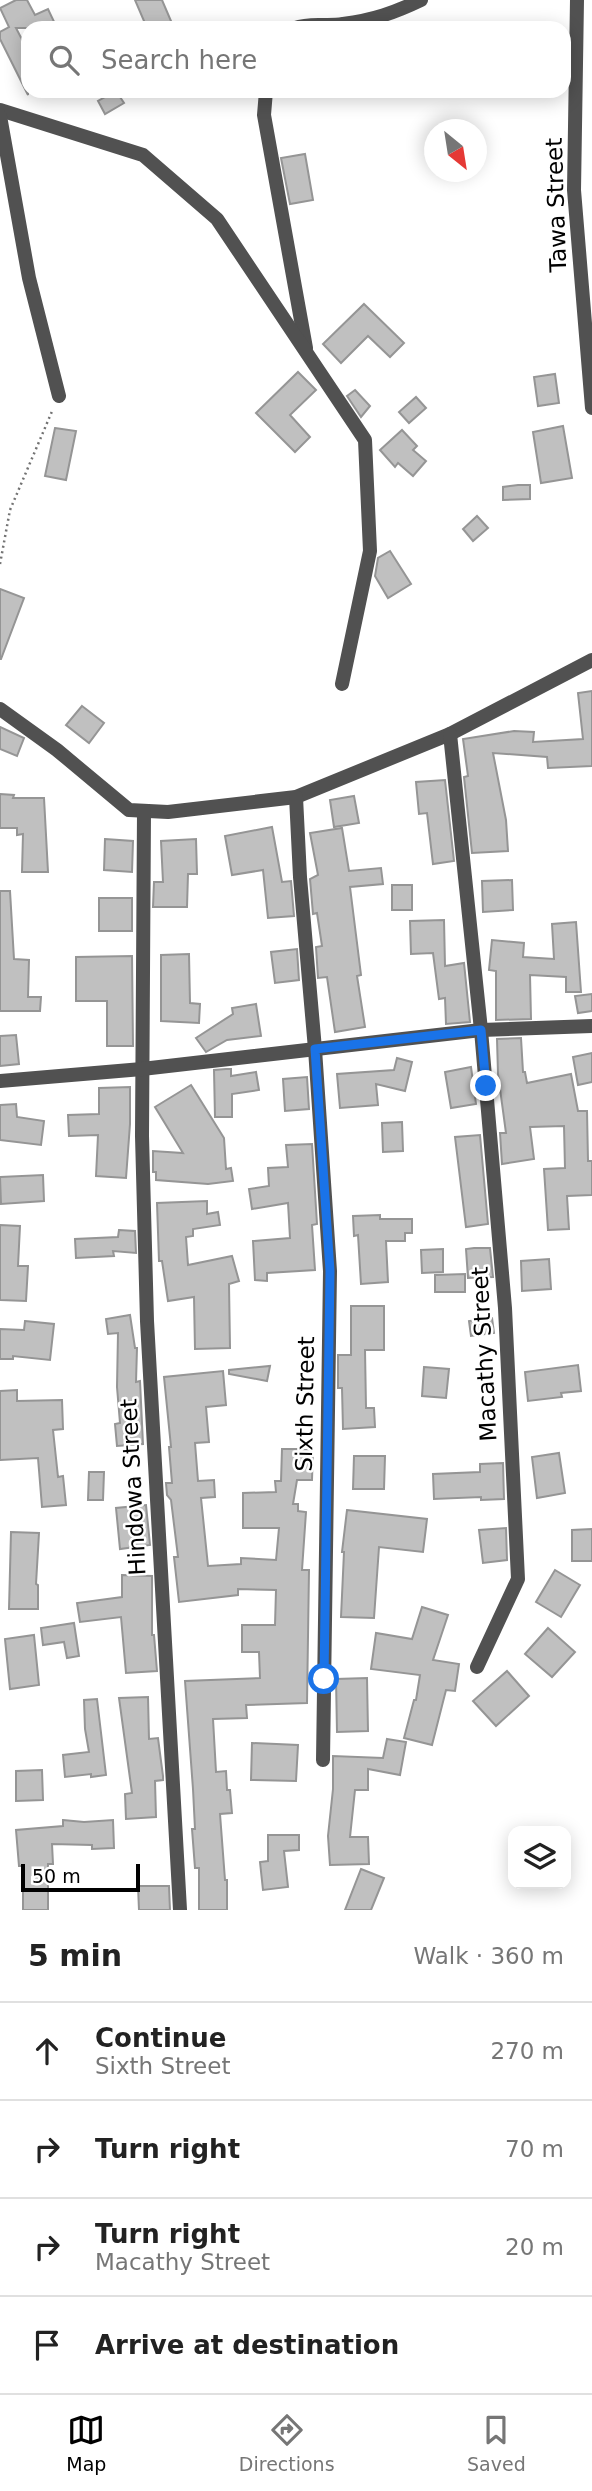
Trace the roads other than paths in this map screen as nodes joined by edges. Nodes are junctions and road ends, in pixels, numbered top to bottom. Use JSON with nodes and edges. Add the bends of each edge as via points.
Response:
{"nodes":[{"id":1,"x":421,"y":0,"type":"edge"},
{"id":2,"x":577,"y":0,"type":"edge"},
{"id":3,"x":361,"y":21,"type":"edge"},
{"id":4,"x":265,"y":98,"type":"edge"},
{"id":5,"x":0,"y":110,"type":"edge"},
{"id":6,"x":0,"y":116,"type":"edge"},
{"id":7,"x":307,"y":354,"type":"junction"},
{"id":8,"x":59,"y":396,"type":"road end"},
{"id":9,"x":592,"y":408,"type":"edge"},
{"id":10,"x":592,"y":660,"type":"edge"},
{"id":11,"x":342,"y":684,"type":"dead end"},
{"id":12,"x":0,"y":709,"type":"edge"},
{"id":13,"x":450,"y":734,"type":"junction"},
{"id":14,"x":296,"y":797,"type":"junction"},
{"id":15,"x":144,"y":811,"type":"junction"},
{"id":16,"x":592,"y":1026,"type":"edge"},
{"id":17,"x":481,"y":1030,"type":"junction"},
{"id":18,"x":315,"y":1049,"type":"junction"},
{"id":19,"x":142,"y":1065,"type":"junction"},
{"id":20,"x":0,"y":1081,"type":"edge"},
{"id":21,"x":477,"y":1667,"type":"dead end"},
{"id":22,"x":323,"y":1760,"type":"dead end"},
{"id":23,"x":180,"y":1910,"type":"edge"}],
"edges":[{"from":1,"to":3,"type":"street","via":[[387,16]]},
{"from":2,"to":9,"type":"street","name":"Tawa Street","via":[[575,190]]},
{"from":4,"to":7,"type":"street","via":[[264,116]]},
{"from":5,"to":7,"type":"street","via":[[143,155],[217,219]]},
{"from":6,"to":8,"type":"street","via":[[29,278]]},
{"from":7,"to":11,"type":"street","via":[[365,440],[370,551]]},
{"from":10,"to":13,"type":"street"},
{"from":12,"to":15,"type":"street","via":[[130,810]]},
{"from":13,"to":14,"type":"street"},
{"from":13,"to":17,"type":"street","name":"Macathy Street"},
{"from":14,"to":15,"type":"street"},
{"from":14,"to":18,"type":"street","name":"Sixth Street"},
{"from":15,"to":19,"type":"street","name":"Hindowa Street"},
{"from":16,"to":17,"type":"street"},
{"from":17,"to":18,"type":"street"},
{"from":17,"to":21,"type":"street","name":"Macathy Street","via":[[505,1308],[518,1579]]},
{"from":18,"to":19,"type":"street"},
{"from":18,"to":22,"type":"street","name":"Sixth Street","via":[[330,1271]]},
{"from":19,"to":20,"type":"street"},
{"from":19,"to":23,"type":"street","name":"Hindowa Street","via":[[147,1321]]}]}
